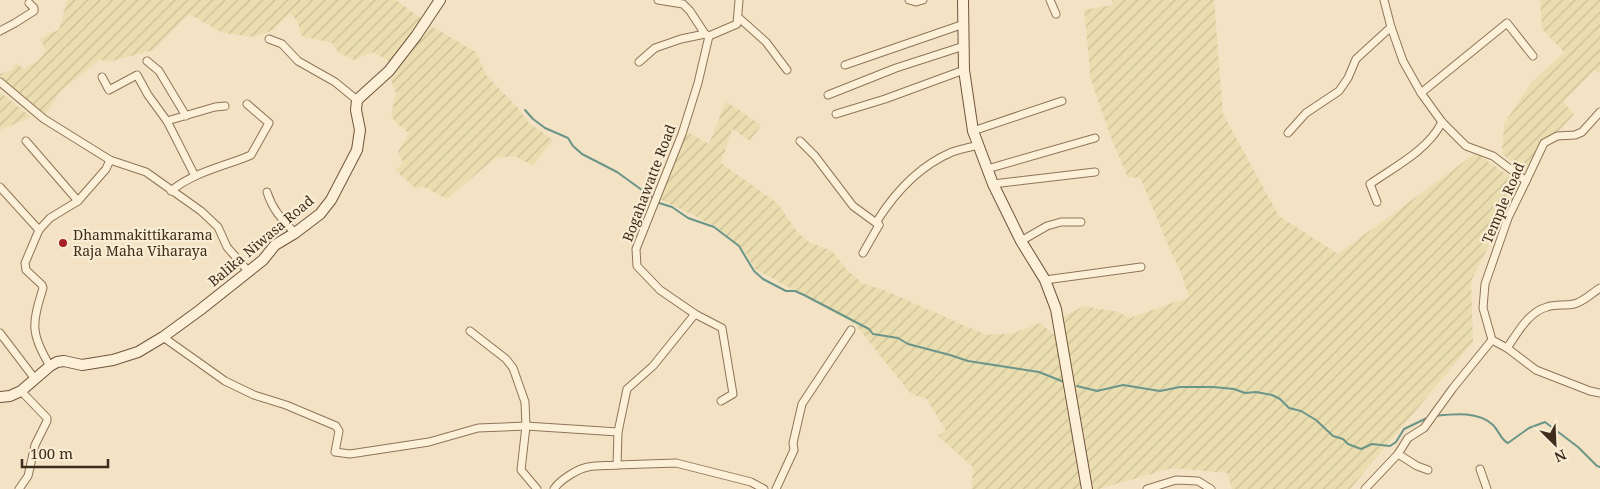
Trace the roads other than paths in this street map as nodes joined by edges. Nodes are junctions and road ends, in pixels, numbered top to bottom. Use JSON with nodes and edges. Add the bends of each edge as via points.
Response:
{"nodes":[{"id":1,"x":440,"y":0,"type":"edge"},
{"id":2,"x":658,"y":0,"type":"edge"},
{"id":3,"x":739,"y":0,"type":"edge"},
{"id":4,"x":909,"y":0,"type":"edge"},
{"id":5,"x":923,"y":0,"type":"edge"},
{"id":6,"x":963,"y":0,"type":"edge"},
{"id":7,"x":1050,"y":0,"type":"edge"},
{"id":8,"x":1384,"y":0,"type":"edge"},
{"id":9,"x":29,"y":3,"type":"dead end"},
{"id":10,"x":1056,"y":14,"type":"dead end"},
{"id":11,"x":738,"y":17,"type":"junction"},
{"id":12,"x":964,"y":24,"type":"junction"},
{"id":13,"x":1391,"y":27,"type":"junction"},
{"id":14,"x":0,"y":31,"type":"edge"},
{"id":15,"x":707,"y":35,"type":"junction"},
{"id":16,"x":269,"y":39,"type":"dead end"},
{"id":17,"x":964,"y":46,"type":"junction"},
{"id":18,"x":1533,"y":56,"type":"dead end"},
{"id":19,"x":147,"y":61,"type":"dead end"},
{"id":20,"x":639,"y":62,"type":"dead end"},
{"id":21,"x":845,"y":65,"type":"dead end"},
{"id":22,"x":787,"y":70,"type":"dead end"},
{"id":23,"x":964,"y":70,"type":"junction"},
{"id":24,"x":102,"y":77,"type":"dead end"},
{"id":25,"x":0,"y":82,"type":"edge"},
{"id":26,"x":1421,"y":93,"type":"junction"},
{"id":27,"x":828,"y":95,"type":"dead end"},
{"id":28,"x":357,"y":100,"type":"junction"},
{"id":29,"x":1062,"y":101,"type":"dead end"},
{"id":30,"x":247,"y":104,"type":"dead end"},
{"id":31,"x":225,"y":106,"type":"dead end"},
{"id":32,"x":1600,"y":112,"type":"edge"},
{"id":33,"x":836,"y":114,"type":"dead end"},
{"id":34,"x":186,"y":116,"type":"junction"},
{"id":35,"x":167,"y":121,"type":"junction"},
{"id":36,"x":1442,"y":122,"type":"junction"},
{"id":37,"x":973,"y":131,"type":"junction"},
{"id":38,"x":1288,"y":133,"type":"dead end"},
{"id":39,"x":1095,"y":138,"type":"dead end"},
{"id":40,"x":26,"y":141,"type":"dead end"},
{"id":41,"x":800,"y":141,"type":"dead end"},
{"id":42,"x":979,"y":145,"type":"junction"},
{"id":43,"x":110,"y":160,"type":"junction"},
{"id":44,"x":987,"y":169,"type":"junction"},
{"id":45,"x":1095,"y":172,"type":"dead end"},
{"id":46,"x":195,"y":176,"type":"junction"},
{"id":47,"x":1526,"y":181,"type":"junction"},
{"id":48,"x":993,"y":184,"type":"junction"},
{"id":49,"x":0,"y":187,"type":"edge"},
{"id":50,"x":171,"y":191,"type":"junction"},
{"id":51,"x":267,"y":192,"type":"dead end"},
{"id":52,"x":78,"y":202,"type":"junction"},
{"id":53,"x":1377,"y":202,"type":"dead end"},
{"id":54,"x":1081,"y":222,"type":"dead end"},
{"id":55,"x":880,"y":224,"type":"junction"},
{"id":56,"x":39,"y":230,"type":"junction"},
{"id":57,"x":295,"y":233,"type":"junction"},
{"id":58,"x":1021,"y":241,"type":"junction"},
{"id":59,"x":863,"y":253,"type":"dead end"},
{"id":60,"x":1141,"y":267,"type":"dead end"},
{"id":61,"x":248,"y":271,"type":"junction"},
{"id":62,"x":1044,"y":280,"type":"junction"},
{"id":63,"x":1600,"y":288,"type":"edge"},
{"id":64,"x":695,"y":314,"type":"junction"},
{"id":65,"x":851,"y":330,"type":"dead end"},
{"id":66,"x":470,"y":331,"type":"dead end"},
{"id":67,"x":0,"y":333,"type":"edge"},
{"id":68,"x":164,"y":337,"type":"junction"},
{"id":69,"x":1492,"y":340,"type":"junction"},
{"id":70,"x":1507,"y":348,"type":"junction"},
{"id":71,"x":50,"y":366,"type":"junction"},
{"id":72,"x":34,"y":379,"type":"junction"},
{"id":73,"x":21,"y":391,"type":"junction"},
{"id":74,"x":1600,"y":392,"type":"edge"},
{"id":75,"x":0,"y":396,"type":"edge"},
{"id":76,"x":721,"y":401,"type":"dead end"},
{"id":77,"x":526,"y":426,"type":"junction"},
{"id":78,"x":618,"y":432,"type":"junction"},
{"id":79,"x":1398,"y":454,"type":"junction"},
{"id":80,"x":617,"y":465,"type":"junction"},
{"id":81,"x":1480,"y":469,"type":"dead end"},
{"id":82,"x":1428,"y":470,"type":"dead end"},
{"id":83,"x":19,"y":489,"type":"edge"},
{"id":84,"x":537,"y":489,"type":"edge"},
{"id":85,"x":554,"y":489,"type":"edge"},
{"id":86,"x":764,"y":489,"type":"edge"},
{"id":87,"x":776,"y":489,"type":"edge"},
{"id":88,"x":1087,"y":489,"type":"edge"},
{"id":89,"x":1147,"y":489,"type":"edge"},
{"id":90,"x":1211,"y":489,"type":"edge"},
{"id":91,"x":1364,"y":489,"type":"edge"},
{"id":92,"x":1487,"y":489,"type":"edge"}],
"edges":[{"from":1,"to":28,"type":"street","via":[[405,52]]},
{"from":2,"to":15,"type":"street","via":[[683,4]]},
{"from":3,"to":11,"type":"street"},
{"from":4,"to":5,"type":"street"},
{"from":6,"to":12,"type":"street"},
{"from":7,"to":10,"type":"street"},
{"from":8,"to":13,"type":"street"},
{"from":9,"to":14,"type":"street","via":[[34,10]]},
{"from":11,"to":15,"type":"street","via":[[737,24]]},
{"from":11,"to":22,"type":"street","via":[[766,42]]},
{"from":12,"to":17,"type":"street"},
{"from":12,"to":21,"type":"street"},
{"from":13,"to":26,"type":"street"},
{"from":13,"to":38,"type":"street","via":[[1356,58],[1339,91],[1306,113]]},
{"from":15,"to":20,"type":"street","via":[[655,48]]},
{"from":15,"to":64,"type":"street","name":"Bogahawatte Road","via":[[698,83],[682,134],[636,249],[637,266],[660,290]]},
{"from":16,"to":28,"type":"street","via":[[282,44],[298,61],[335,82]]},
{"from":17,"to":23,"type":"street"},
{"from":17,"to":27,"type":"street"},
{"from":18,"to":26,"type":"street","via":[[1507,23]]},
{"from":19,"to":34,"type":"street","via":[[158,71]]},
{"from":23,"to":33,"type":"street"},
{"from":23,"to":37,"type":"street"},
{"from":24,"to":35,"type":"street","via":[[110,90],[137,75]]},
{"from":25,"to":43,"type":"street","via":[[44,119]]},
{"from":26,"to":36,"type":"street"},
{"from":28,"to":57,"type":"street","name":"Balika Niwasa Road","via":[[360,130],[356,150],[331,200],[320,214]]},
{"from":29,"to":37,"type":"street"},
{"from":30,"to":46,"type":"street","via":[[268,123],[251,154]]},
{"from":31,"to":34,"type":"street"},
{"from":32,"to":47,"type":"street","name":"Temple Road","via":[[1582,132],[1557,136],[1544,143]]},
{"from":34,"to":35,"type":"street"},
{"from":35,"to":46,"type":"street"},
{"from":36,"to":47,"type":"street","via":[[1466,146],[1493,156]]},
{"from":36,"to":53,"type":"street","via":[[1420,150],[1370,184]]},
{"from":37,"to":42,"type":"street"},
{"from":39,"to":44,"type":"street"},
{"from":40,"to":52,"type":"street"},
{"from":41,"to":55,"type":"street","via":[[853,206]]},
{"from":42,"to":44,"type":"street"},
{"from":42,"to":55,"type":"street","via":[[930,163],[909,179],[877,221]]},
{"from":43,"to":50,"type":"street","via":[[146,172]]},
{"from":43,"to":52,"type":"street"},
{"from":44,"to":48,"type":"street"},
{"from":45,"to":48,"type":"street"},
{"from":46,"to":50,"type":"street"},
{"from":47,"to":69,"type":"street","name":"Temple Road","via":[[1508,218],[1485,284],[1483,308]]},
{"from":48,"to":58,"type":"street"},
{"from":49,"to":56,"type":"street"},
{"from":50,"to":61,"type":"street","via":[[218,227],[227,247]]},
{"from":51,"to":57,"type":"street","via":[[276,213]]},
{"from":52,"to":56,"type":"street","via":[[50,218]]},
{"from":54,"to":58,"type":"street","via":[[1048,226]]},
{"from":55,"to":59,"type":"street"},
{"from":56,"to":71,"type":"street","via":[[25,263],[26,270],[43,288],[34,323],[36,339]]},
{"from":57,"to":61,"type":"street","name":"Balika Niwasa Road","via":[[275,245]]},
{"from":58,"to":62,"type":"street"},
{"from":60,"to":62,"type":"street"},
{"from":61,"to":68,"type":"street","name":"Balika Niwasa Road"},
{"from":62,"to":88,"type":"street","via":[[1056,309]]},
{"from":63,"to":70,"type":"street","via":[[1574,304],[1542,309],[1526,320]]},
{"from":64,"to":76,"type":"street","name":"Bogahawatte Road","via":[[722,328],[733,394]]},
{"from":64,"to":78,"type":"street","via":[[653,366],[627,389]]},
{"from":65,"to":87,"type":"street","via":[[802,404],[794,450]]},
{"from":66,"to":77,"type":"street","via":[[513,368],[525,402]]},
{"from":67,"to":72,"type":"street"},
{"from":68,"to":71,"type":"street","name":"Balika Niwasa Road","via":[[125,357],[82,365],[64,361]]},
{"from":68,"to":77,"type":"street","via":[[225,381],[336,426],[340,431],[335,452],[350,454],[429,442],[478,428]]},
{"from":69,"to":70,"type":"street"},
{"from":69,"to":79,"type":"street","via":[[1424,428],[1408,438]]},
{"from":70,"to":74,"type":"street","via":[[1536,370]]},
{"from":71,"to":72,"type":"street"},
{"from":72,"to":73,"type":"street"},
{"from":73,"to":75,"type":"street"},
{"from":73,"to":83,"type":"street","via":[[48,421],[35,445],[28,476]]},
{"from":77,"to":78,"type":"street"},
{"from":77,"to":84,"type":"street","via":[[520,470]]},
{"from":78,"to":80,"type":"street"},
{"from":79,"to":82,"type":"street"},
{"from":79,"to":91,"type":"street"},
{"from":80,"to":85,"type":"street","via":[[586,467]]},
{"from":80,"to":86,"type":"street","via":[[676,463],[751,482]]},
{"from":81,"to":92,"type":"street"},
{"from":89,"to":90,"type":"street","via":[[1176,480],[1198,481]]}]}
